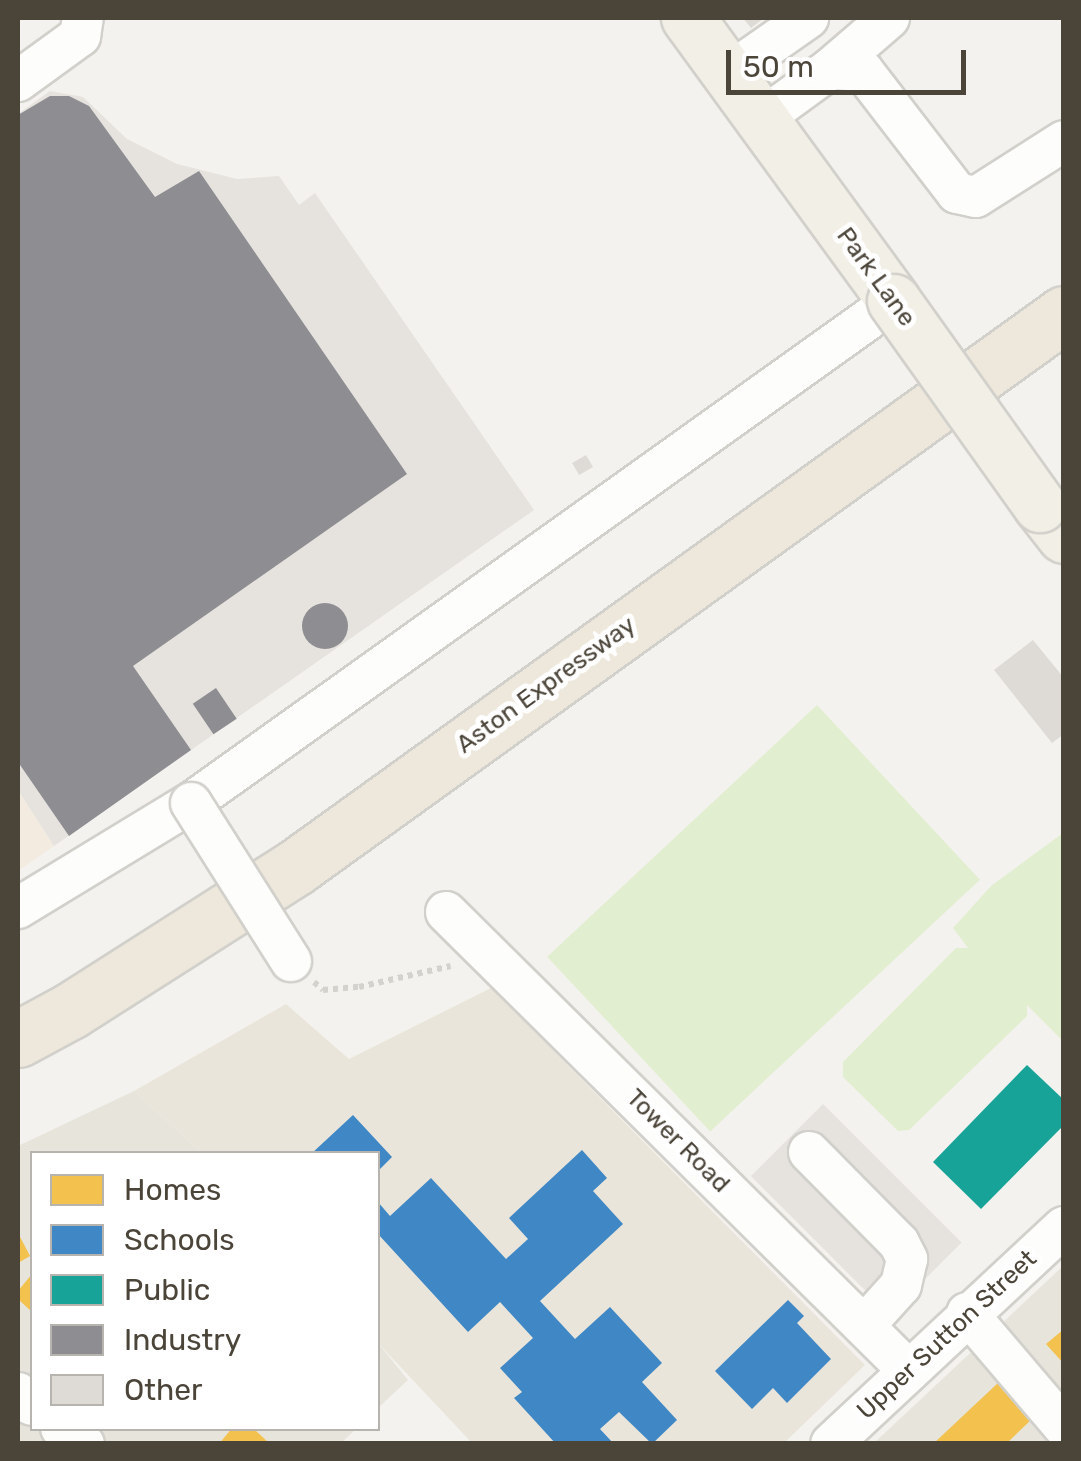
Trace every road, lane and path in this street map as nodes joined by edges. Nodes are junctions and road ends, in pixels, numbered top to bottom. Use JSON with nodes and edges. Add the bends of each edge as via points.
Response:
{"nodes":[{"id":1,"x":82,"y":18,"type":"edge"},
{"id":2,"x":688,"y":18,"type":"edge"},
{"id":3,"x":808,"y":18,"type":"edge"},
{"id":4,"x":889,"y":18,"type":"edge"},
{"id":5,"x":830,"y":70,"type":"junction"},
{"id":6,"x":728,"y":74,"type":"junction"},
{"id":7,"x":18,"y":82,"type":"edge"},
{"id":8,"x":760,"y":120,"type":"junction"},
{"id":9,"x":1064,"y":141,"type":"edge"},
{"id":10,"x":894,"y":301,"type":"junction"},
{"id":11,"x":1064,"y":314,"type":"edge"},
{"id":12,"x":1056,"y":511,"type":"edge"},
{"id":13,"x":191,"y":804,"type":"junction"},
{"id":14,"x":18,"y":908,"type":"edge"},
{"id":15,"x":446,"y":912,"type":"dead end"},
{"id":16,"x":492,"y":957,"type":"junction"},
{"id":17,"x":291,"y":960,"type":"joint"},
{"id":18,"x":18,"y":1039,"type":"edge"},
{"id":19,"x":808,"y":1152,"type":"dead end"},
{"id":20,"x":1064,"y":1227,"type":"edge"},
{"id":21,"x":967,"y":1312,"type":"junction"},
{"id":22,"x":864,"y":1326,"type":"junction"},
{"id":23,"x":909,"y":1371,"type":"junction"},
{"id":24,"x":1064,"y":1426,"type":"edge"},
{"id":25,"x":832,"y":1444,"type":"edge"}],
"edges":[{"from":1,"to":7,"type":"street","via":[[80,36]]},
{"from":2,"to":6,"type":"main road","name":"Park Lane"},
{"from":3,"to":6,"type":"street"},
{"from":4,"to":5,"type":"street"},
{"from":5,"to":8,"type":"street"},
{"from":5,"to":9,"type":"street","via":[[863,71],[957,193],[976,197]]},
{"from":6,"to":8,"type":"main road","name":"Park Lane"},
{"from":8,"to":10,"type":"main road","name":"Park Lane"},
{"from":10,"to":12,"type":"main road","name":"Park Lane","bridge":true},
{"from":10,"to":13,"type":"street"},
{"from":11,"to":18,"type":"highway","name":"Aston Expressway","via":[[296,867]]},
{"from":13,"to":14,"type":"street"},
{"from":13,"to":17,"type":"street","bridge":true},
{"from":15,"to":16,"type":"street","name":"Tower Road"},
{"from":16,"to":17,"type":"path","via":[[323,990]]},
{"from":16,"to":22,"type":"street","name":"Tower Road"},
{"from":19,"to":22,"type":"street","via":[[900,1243],[906,1259],[901,1285]]},
{"from":20,"to":21,"type":"street","name":"Upper Sutton Street"},
{"from":21,"to":23,"type":"street","name":"Upper Sutton Street"},
{"from":21,"to":24,"type":"street"},
{"from":22,"to":23,"type":"street","name":"Tower Road"},
{"from":23,"to":25,"type":"street","name":"Upper Sutton Street"}]}
